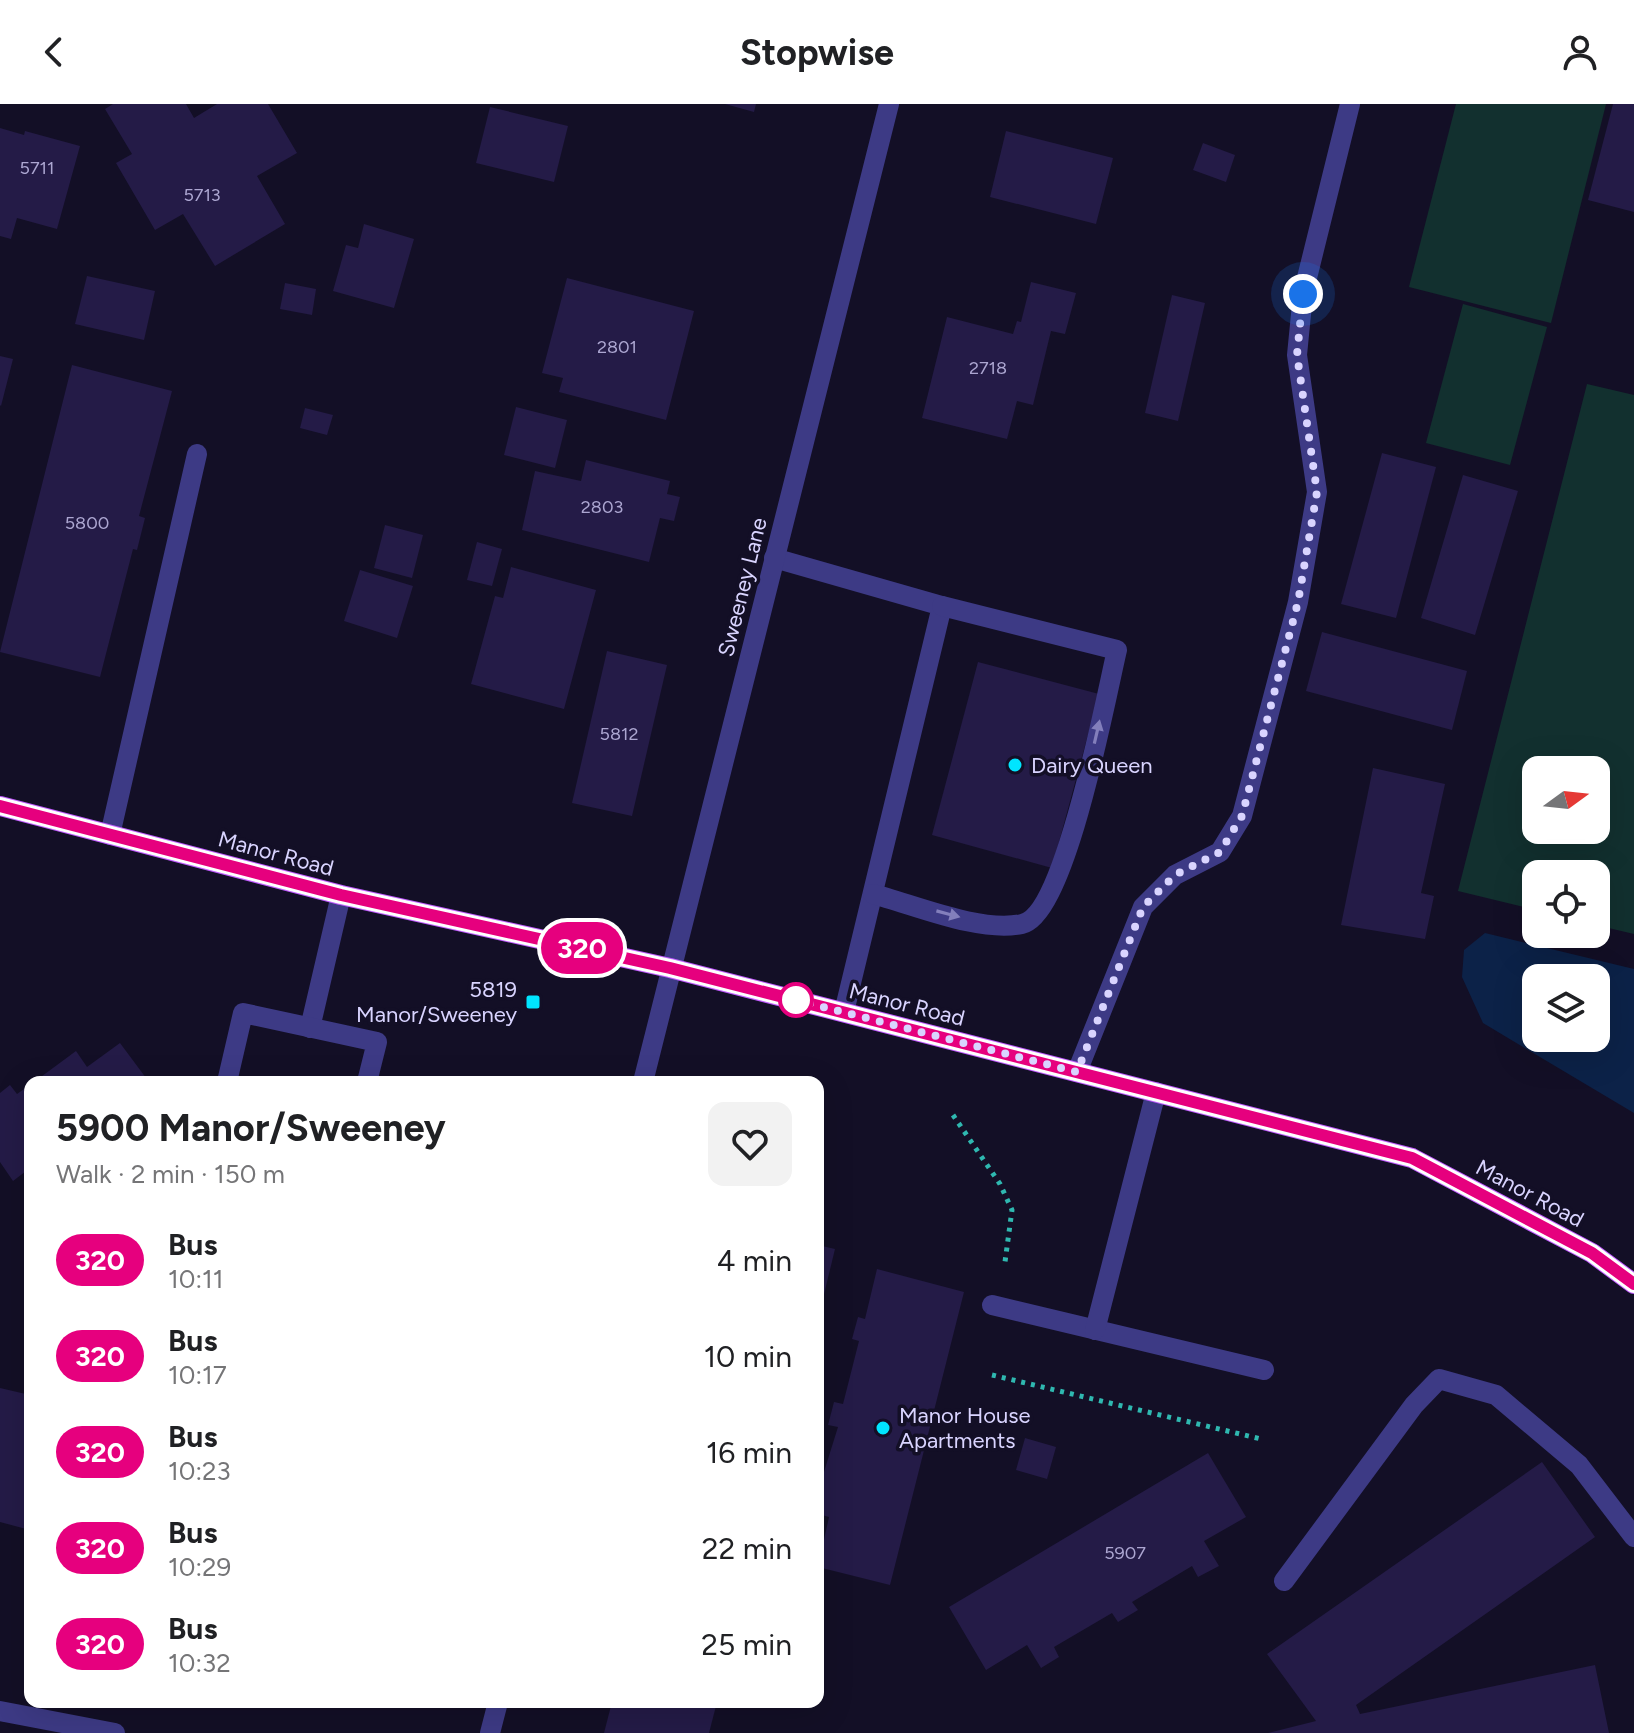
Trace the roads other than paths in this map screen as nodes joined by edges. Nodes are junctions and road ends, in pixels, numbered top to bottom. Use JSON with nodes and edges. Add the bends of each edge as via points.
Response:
{"nodes":[{"id":1,"x":889,"y":104,"type":"edge"},
{"id":2,"x":1350,"y":104,"type":"edge"},
{"id":3,"x":197,"y":454,"type":"dead end"},
{"id":4,"x":774,"y":558,"type":"junction"},
{"id":5,"x":942,"y":606,"type":"junction"},
{"id":6,"x":0,"y":806,"type":"edge"},
{"id":7,"x":110,"y":835,"type":"junction"},
{"id":8,"x":873,"y":894,"type":"junction"},
{"id":9,"x":341,"y":895,"type":"junction"},
{"id":10,"x":670,"y":968,"type":"junction"},
{"id":11,"x":844,"y":1012,"type":"junction"},
{"id":12,"x":310,"y":1028,"type":"junction"},
{"id":13,"x":1077,"y":1072,"type":"junction"},
{"id":14,"x":228,"y":1076,"type":"edge"},
{"id":15,"x":368,"y":1076,"type":"edge"},
{"id":16,"x":644,"y":1076,"type":"edge"},
{"id":17,"x":1156,"y":1092,"type":"junction"},
{"id":18,"x":1634,"y":1284,"type":"edge"},
{"id":19,"x":992,"y":1305,"type":"dead end"},
{"id":20,"x":1095,"y":1330,"type":"junction"},
{"id":21,"x":1264,"y":1370,"type":"dead end"},
{"id":22,"x":1634,"y":1537,"type":"edge"},
{"id":23,"x":1284,"y":1581,"type":"dead end"},
{"id":24,"x":496,"y":1708,"type":"edge"},
{"id":25,"x":0,"y":1711,"type":"edge"},
{"id":26,"x":115,"y":1733,"type":"edge"},
{"id":27,"x":490,"y":1733,"type":"edge"}],
"edges":[{"from":1,"to":4,"type":"street","name":"Sweeney Lane"},
{"from":2,"to":13,"type":"street","via":[[1303,294],[1297,355],[1317,492],[1298,602],[1242,816],[1220,852],[1175,875],[1143,907]]},
{"from":3,"to":7,"type":"street"},
{"from":4,"to":5,"type":"street"},
{"from":4,"to":10,"type":"street","name":"Sweeney Lane"},
{"from":5,"to":8,"type":"street"},
{"from":8,"to":5,"type":"street","one_way":true,"via":[[997,927],[1027,923],[1041,912],[1076,821],[1117,650]]},
{"from":6,"to":7,"type":"main road","name":"Manor Road"},
{"from":7,"to":9,"type":"main road","name":"Manor Road"},
{"from":8,"to":11,"type":"street"},
{"from":9,"to":10,"type":"main road","name":"Manor Road"},
{"from":9,"to":12,"type":"street"},
{"from":10,"to":11,"type":"main road","name":"Manor Road"},
{"from":10,"to":16,"type":"street","name":"Sweeney Lane"},
{"from":11,"to":13,"type":"main road","name":"Manor Road"},
{"from":12,"to":14,"type":"street","via":[[243,1013]]},
{"from":12,"to":15,"type":"street","via":[[377,1042]]},
{"from":13,"to":17,"type":"main road","name":"Manor Road"},
{"from":17,"to":18,"type":"main road","name":"Manor Road","via":[[1412,1158],[1592,1253]]},
{"from":17,"to":20,"type":"street"},
{"from":19,"to":20,"type":"street"},
{"from":20,"to":21,"type":"street"},
{"from":22,"to":23,"type":"street","via":[[1579,1465],[1496,1395],[1439,1379],[1414,1405]]},
{"from":24,"to":27,"type":"street"},
{"from":25,"to":26,"type":"street"}]}
